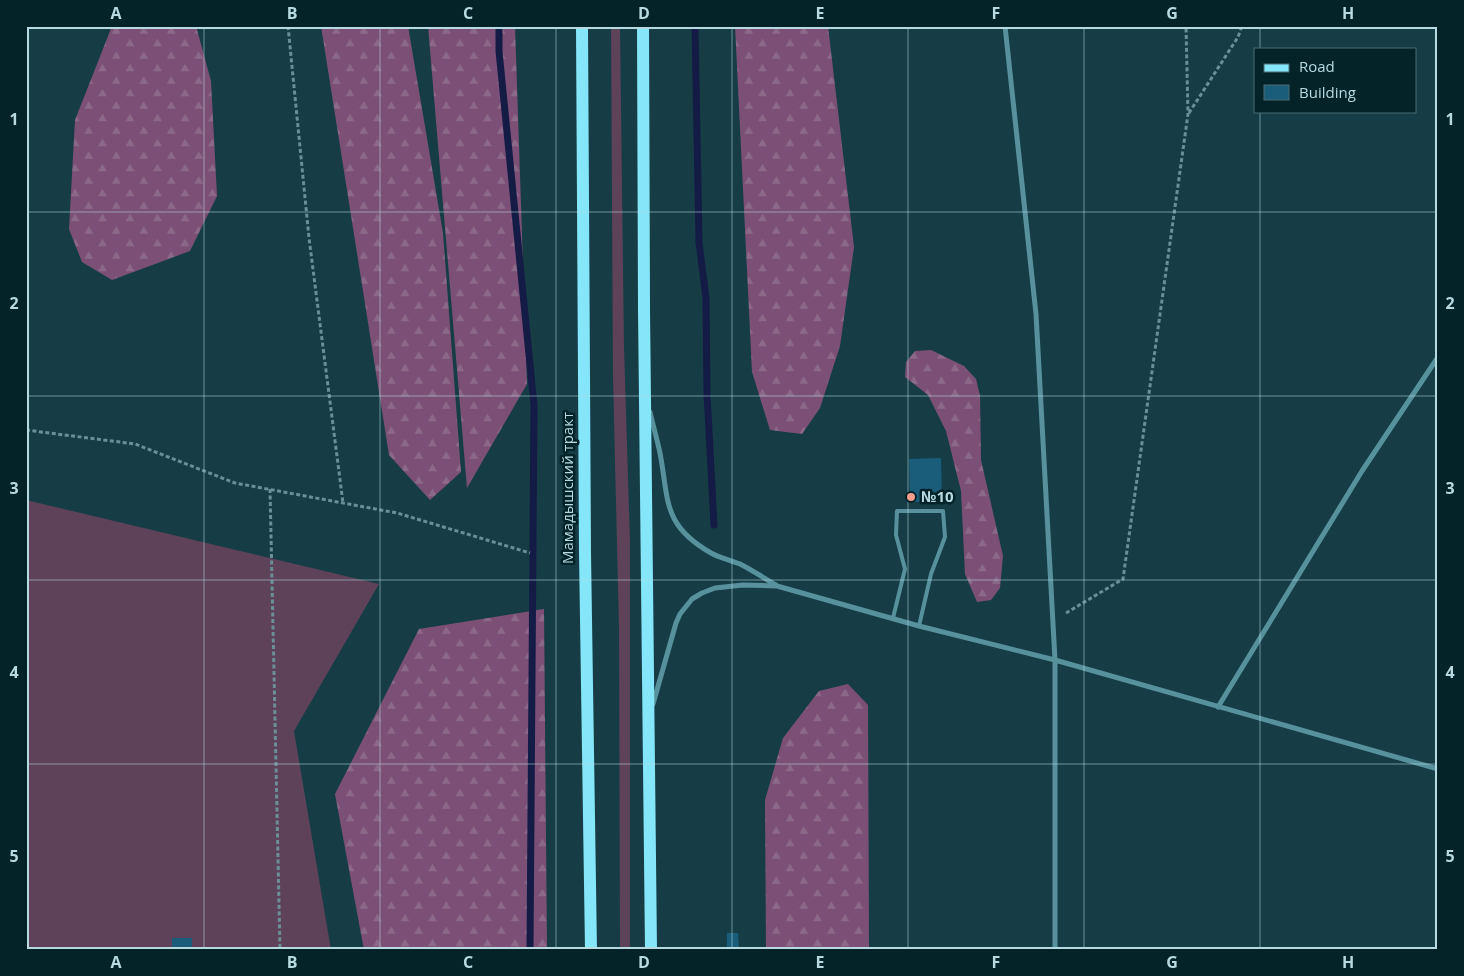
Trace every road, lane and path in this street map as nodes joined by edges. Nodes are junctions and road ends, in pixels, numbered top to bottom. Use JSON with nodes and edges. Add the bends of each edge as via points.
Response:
{"nodes":[{"id":1,"x":288,"y":26,"type":"edge"},
{"id":2,"x":582,"y":26,"type":"edge"},
{"id":3,"x":643,"y":26,"type":"edge"},
{"id":4,"x":1005,"y":26,"type":"edge"},
{"id":5,"x":1186,"y":26,"type":"edge"},
{"id":6,"x":1242,"y":26,"type":"edge"},
{"id":7,"x":1188,"y":114,"type":"junction"},
{"id":8,"x":1438,"y":357,"type":"edge"},
{"id":9,"x":645,"y":391,"type":"junction"},
{"id":10,"x":26,"y":430,"type":"edge"},
{"id":11,"x":270,"y":489,"type":"junction"},
{"id":12,"x":342,"y":503,"type":"junction"},
{"id":13,"x":530,"y":552,"type":"dead end"},
{"id":14,"x":776,"y":586,"type":"junction"},
{"id":15,"x":893,"y":618,"type":"junction"},
{"id":16,"x":1053,"y":621,"type":"junction"},
{"id":17,"x":919,"y":626,"type":"junction"},
{"id":18,"x":1055,"y":660,"type":"junction"},
{"id":19,"x":1218,"y":707,"type":"junction"},
{"id":20,"x":649,"y":721,"type":"junction"},
{"id":21,"x":1438,"y":768,"type":"edge"},
{"id":22,"x":280,"y":950,"type":"edge"},
{"id":23,"x":591,"y":950,"type":"edge"},
{"id":24,"x":651,"y":950,"type":"edge"},
{"id":25,"x":1055,"y":950,"type":"edge"}],
"edges":[{"from":1,"to":12,"type":"path","via":[[309,238]]},
{"from":2,"to":23,"type":"main road","name":"Мамадышский тракт"},
{"from":3,"to":9,"type":"main road"},
{"from":4,"to":16,"type":"street","via":[[1036,314]]},
{"from":5,"to":7,"type":"path"},
{"from":6,"to":7,"type":"path"},
{"from":7,"to":16,"type":"path","via":[[1123,579]]},
{"from":8,"to":19,"type":"street","via":[[1362,471]]},
{"from":9,"to":14,"type":"street","via":[[660,453],[667,502],[682,530],[712,553],[740,564]]},
{"from":9,"to":20,"type":"main road"},
{"from":10,"to":11,"type":"path","via":[[135,444],[235,483]]},
{"from":11,"to":12,"type":"path"},
{"from":11,"to":22,"type":"path"},
{"from":12,"to":13,"type":"path","via":[[397,513]]},
{"from":14,"to":15,"type":"street"},
{"from":14,"to":20,"type":"street","via":[[715,588],[685,606],[672,634]]},
{"from":15,"to":17,"type":"street"},
{"from":15,"to":17,"type":"lane","via":[[905,569],[896,535],[897,511],[943,511],[945,537],[931,574]]},
{"from":16,"to":18,"type":"street"},
{"from":17,"to":18,"type":"street"},
{"from":18,"to":19,"type":"street"},
{"from":18,"to":25,"type":"street"},
{"from":19,"to":21,"type":"street"},
{"from":20,"to":24,"type":"main road"}]}
